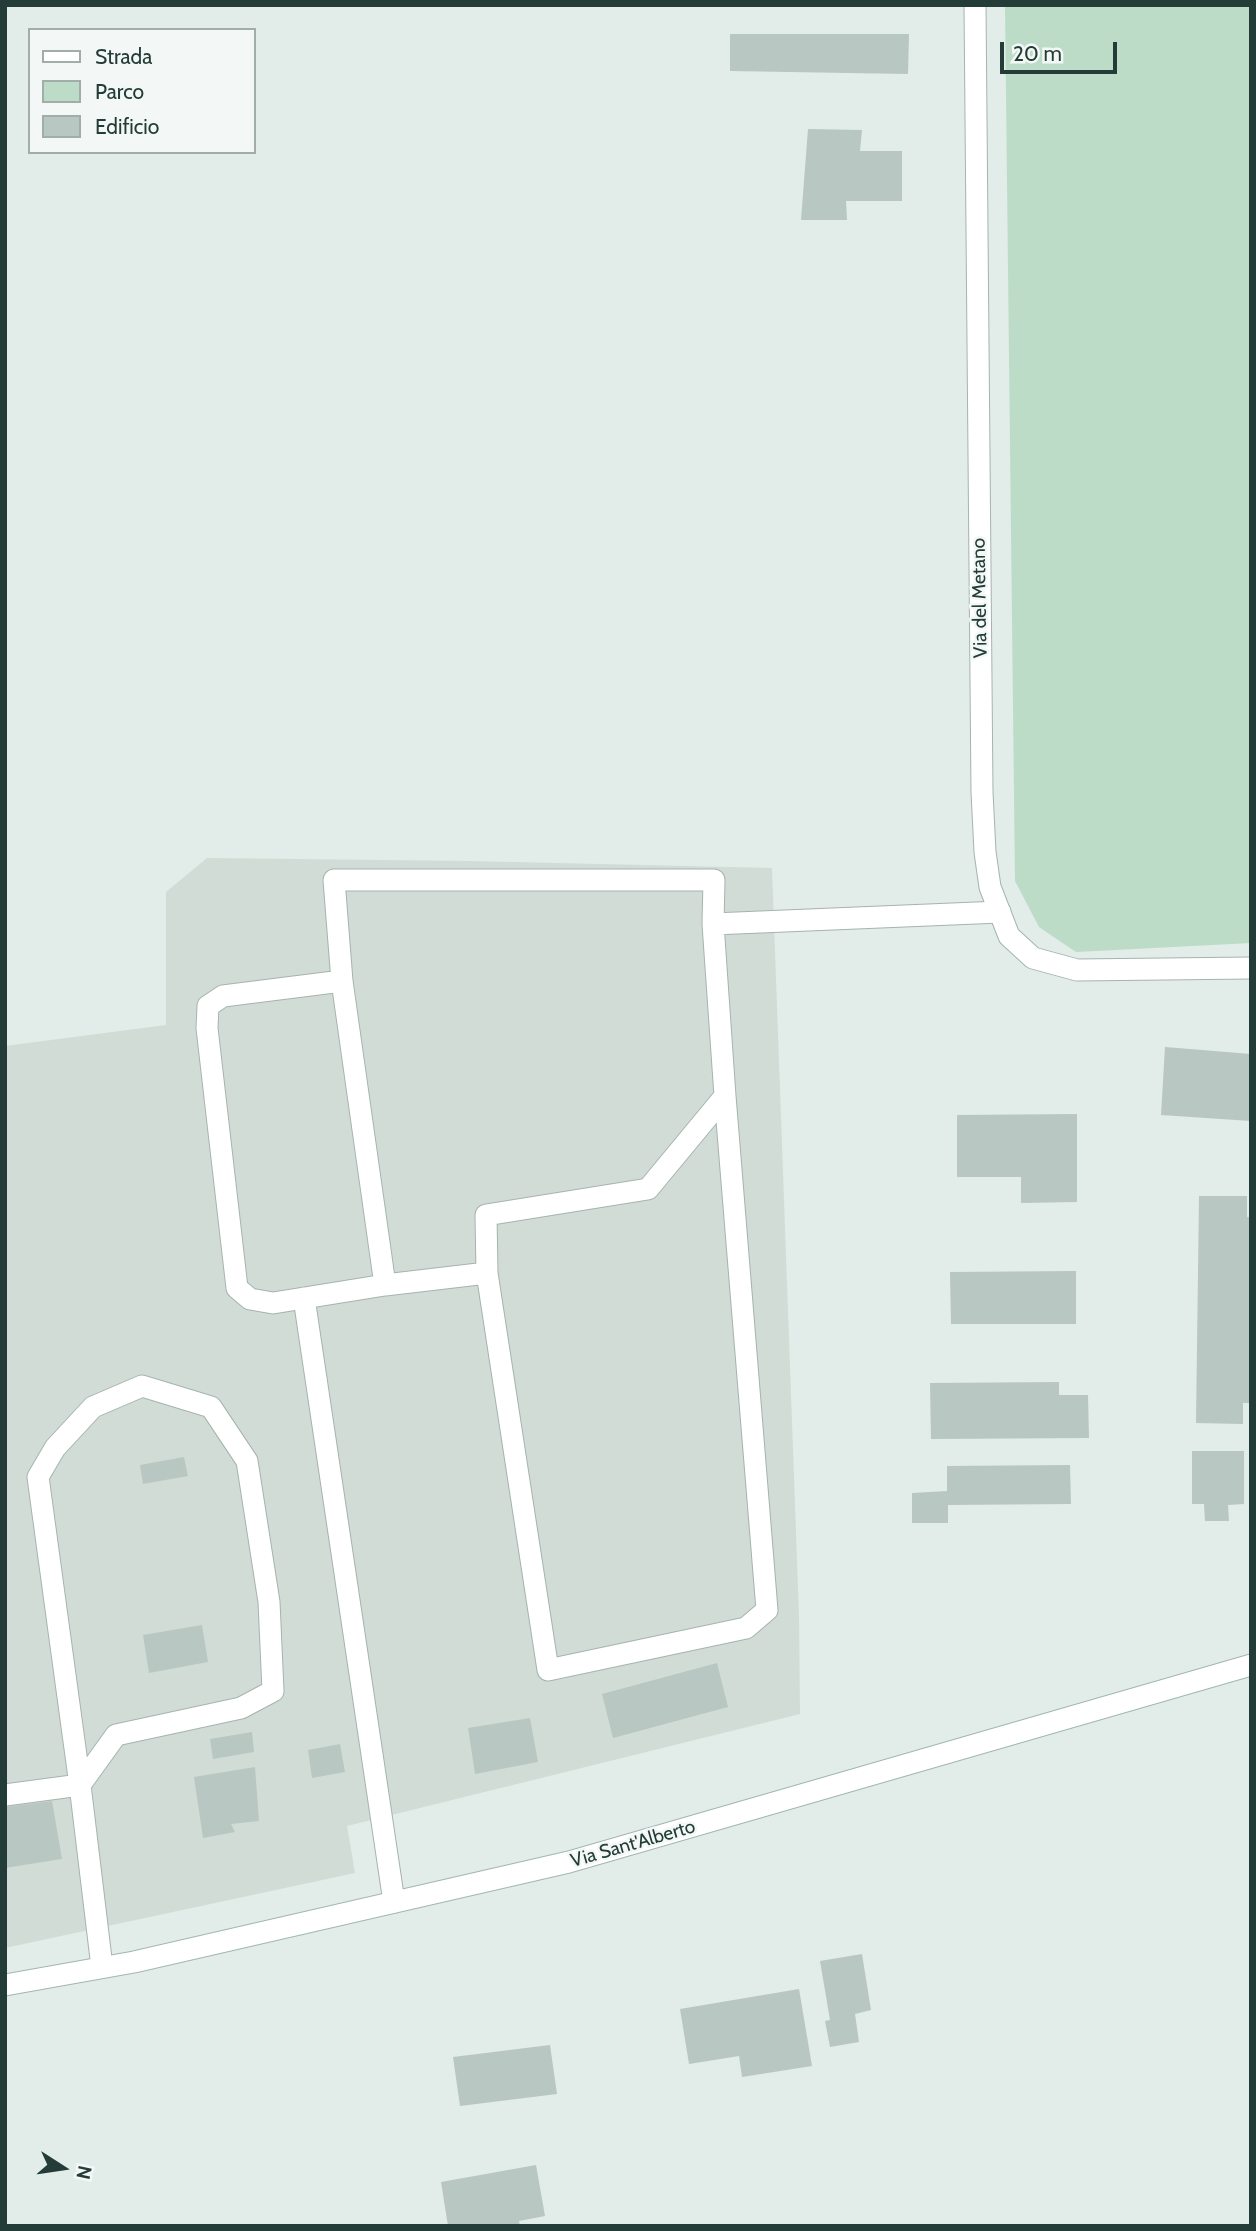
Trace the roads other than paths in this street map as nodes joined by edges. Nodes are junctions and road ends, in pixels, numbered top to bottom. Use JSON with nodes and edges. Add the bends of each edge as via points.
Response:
{"nodes":[{"id":1,"x":975,"y":5,"type":"edge"},
{"id":2,"x":1000,"y":912,"type":"junction"},
{"id":3,"x":713,"y":923,"type":"junction"},
{"id":4,"x":1251,"y":968,"type":"edge"},
{"id":5,"x":342,"y":981,"type":"junction"},
{"id":6,"x":725,"y":1096,"type":"junction"},
{"id":7,"x":487,"y":1273,"type":"junction"},
{"id":8,"x":385,"y":1285,"type":"junction"},
{"id":9,"x":304,"y":1298,"type":"junction"},
{"id":10,"x":1251,"y":1665,"type":"edge"},
{"id":11,"x":80,"y":1786,"type":"junction"},
{"id":12,"x":5,"y":1795,"type":"edge"},
{"id":13,"x":394,"y":1902,"type":"junction"},
{"id":14,"x":102,"y":1967,"type":"junction"},
{"id":15,"x":5,"y":1985,"type":"edge"}],
"edges":[{"from":1,"to":2,"type":"main road","name":"Via del Metano","via":[[982,792],[990,887]]},
{"from":2,"to":3,"type":"main road"},
{"from":2,"to":4,"type":"main road","name":"Via del Metano","via":[[1009,936],[1033,958],[1077,971]]},
{"from":3,"to":5,"type":"main road","via":[[714,880],[334,880]]},
{"from":3,"to":6,"type":"main road"},
{"from":5,"to":8,"type":"main road"},
{"from":5,"to":9,"type":"main road","via":[[223,996],[208,1006],[237,1288],[250,1299],[273,1303]]},
{"from":6,"to":7,"type":"main road","via":[[648,1189],[486,1214]]},
{"from":6,"to":7,"type":"main road","via":[[767,1610],[746,1628],[548,1670]]},
{"from":7,"to":8,"type":"main road"},
{"from":8,"to":9,"type":"main road"},
{"from":9,"to":13,"type":"main road"},
{"from":10,"to":13,"type":"main road","name":"Via Sant'Alberto","via":[[569,1862]]},
{"from":11,"to":11,"type":"main road","via":[[38,1477],[55,1448],[93,1407],[142,1387],[211,1407],[247,1461],[269,1602],[273,1691],[241,1708],[116,1735]]},
{"from":11,"to":12,"type":"main road"},
{"from":11,"to":14,"type":"main road"},
{"from":13,"to":14,"type":"main road","name":"Via Sant'Alberto"},
{"from":14,"to":15,"type":"main road","name":"Via Sant'Alberto"}]}
